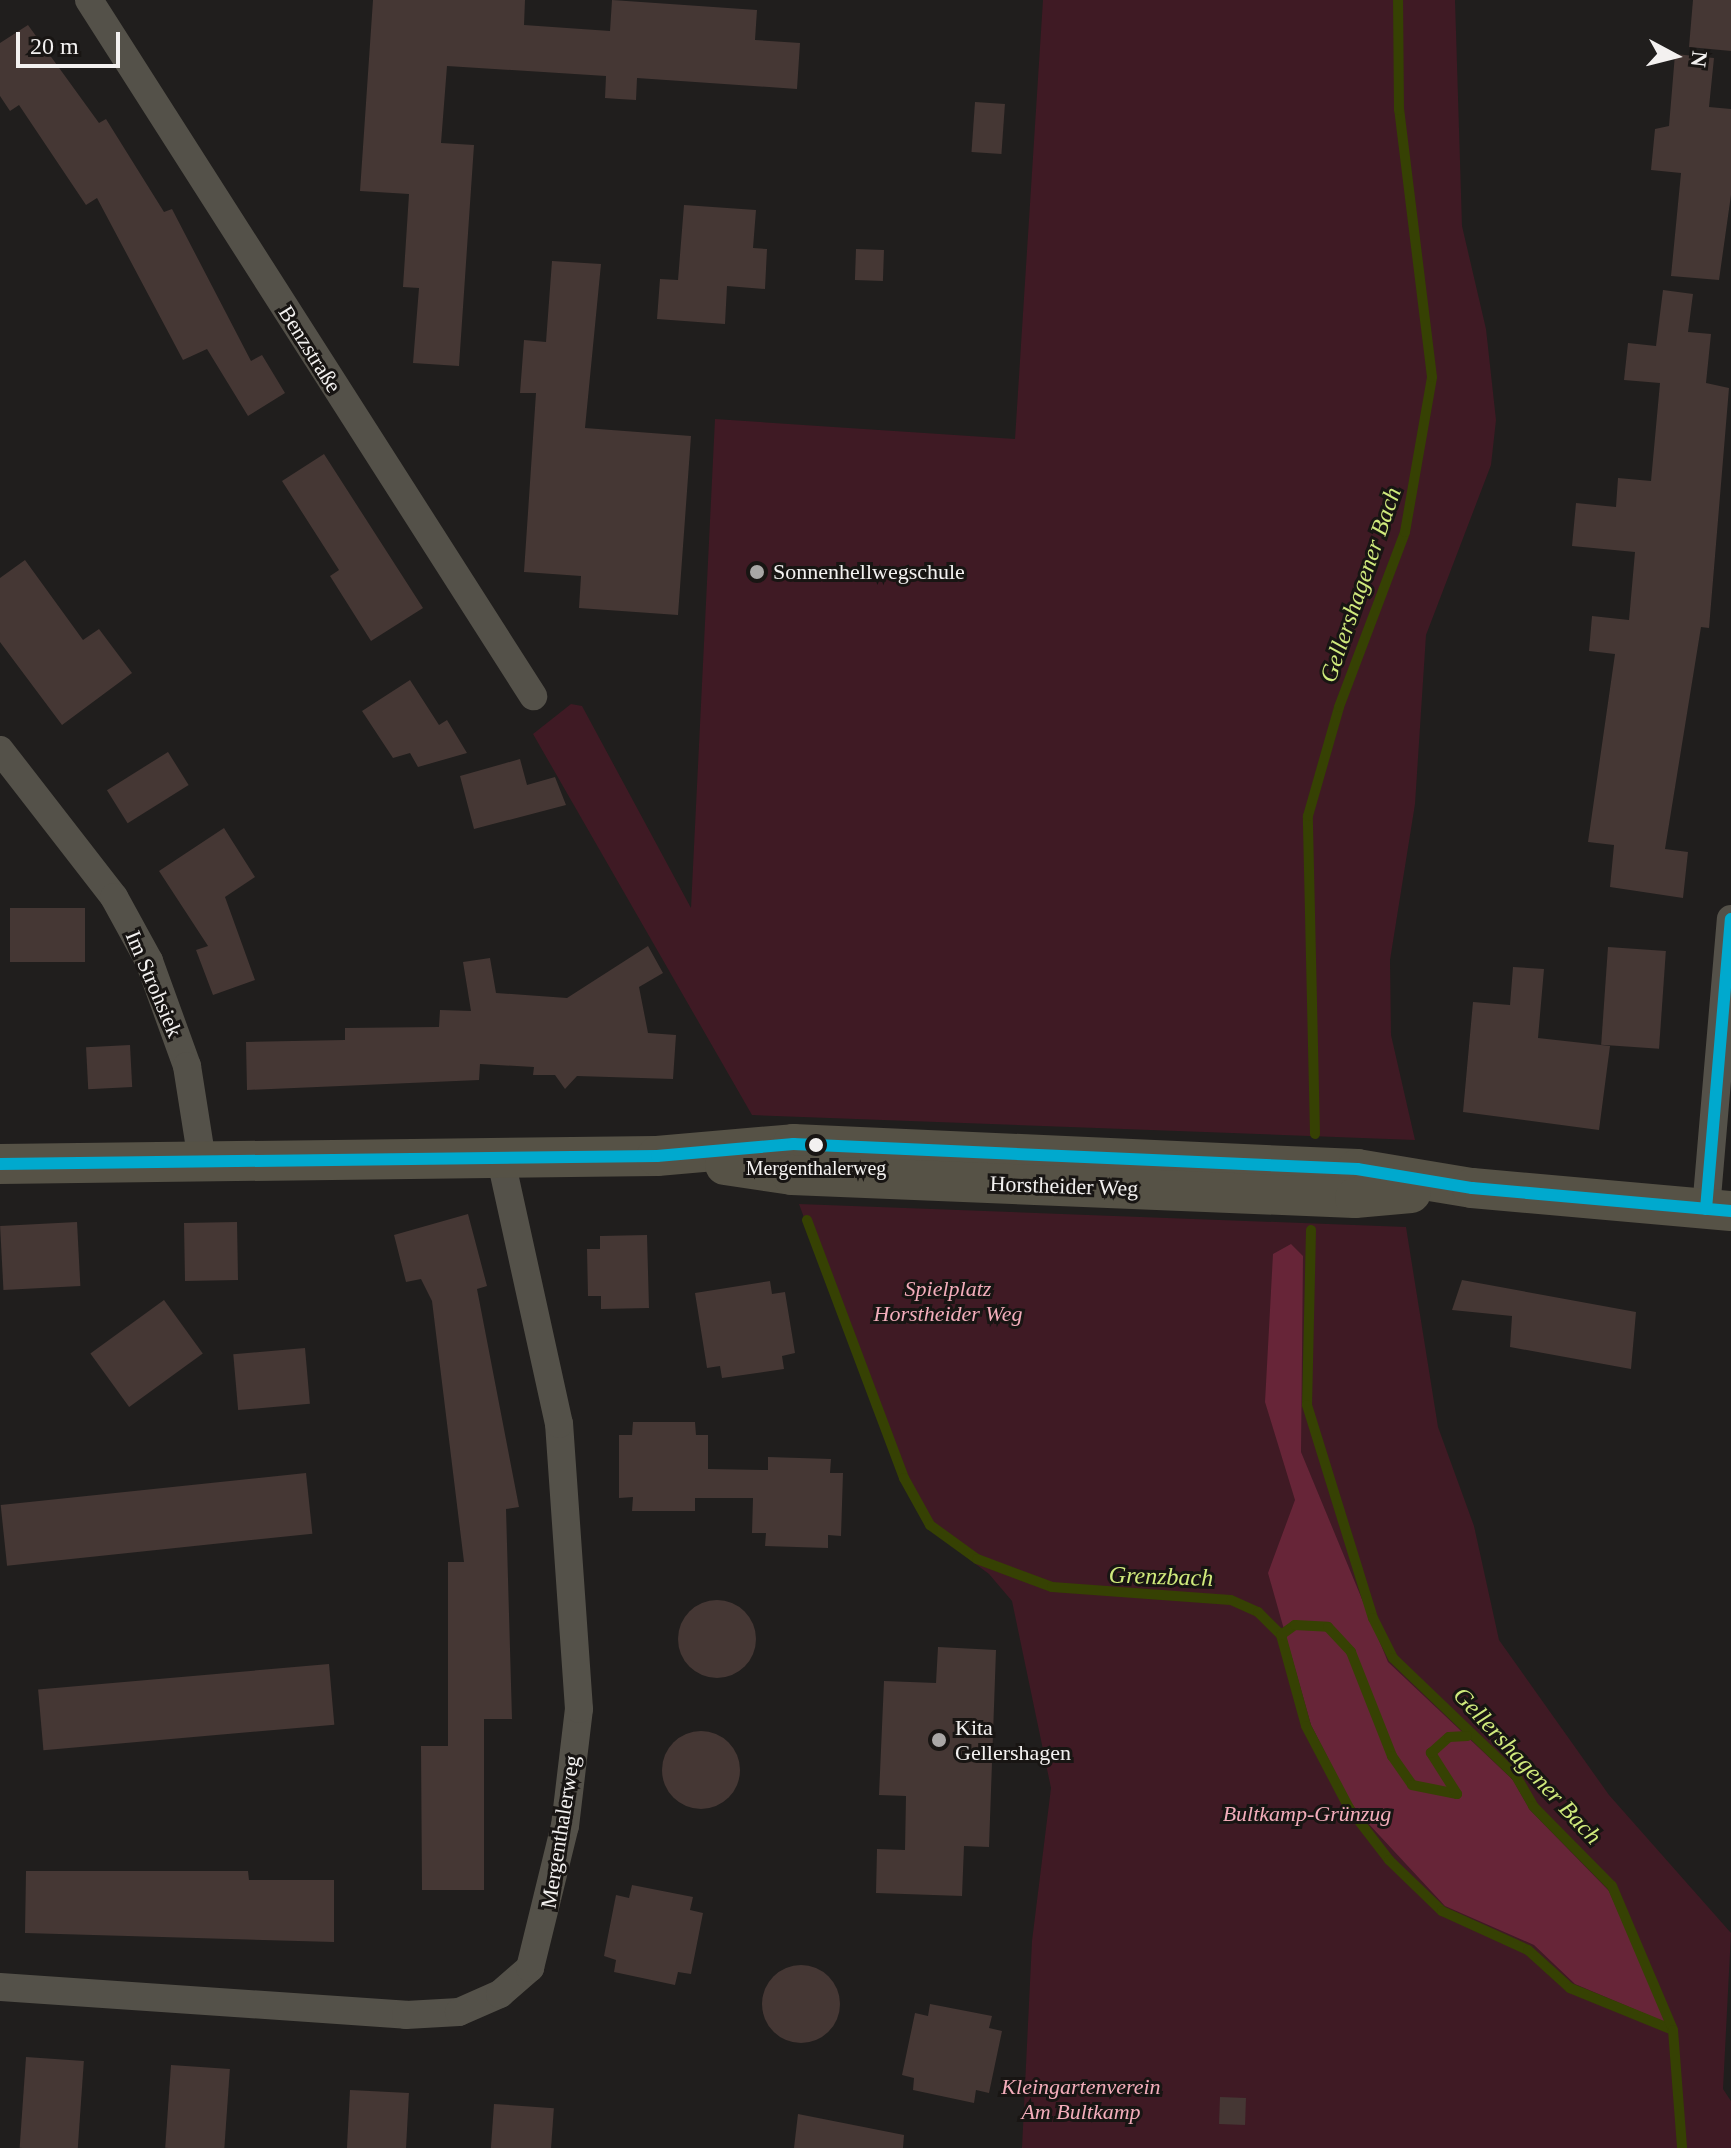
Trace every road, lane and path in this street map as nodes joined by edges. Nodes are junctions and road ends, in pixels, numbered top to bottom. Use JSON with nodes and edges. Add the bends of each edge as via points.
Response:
{"nodes":[{"id":1,"x":89,"y":0,"type":"edge"},
{"id":2,"x":533,"y":696,"type":"dead end"},
{"id":3,"x":0,"y":750,"type":"edge"},
{"id":4,"x":1731,"y":919,"type":"edge"},
{"id":5,"x":500,"y":1155,"type":"junction"},
{"id":6,"x":202,"y":1161,"type":"junction"},
{"id":7,"x":0,"y":1164,"type":"edge"},
{"id":8,"x":1718,"y":1210,"type":"edge"},
{"id":9,"x":0,"y":1987,"type":"edge"}],
"edges":[{"from":1,"to":2,"type":"street","name":"Benzstraße"},
{"from":3,"to":6,"type":"street","name":"Im Strohsiek","via":[[114,897],[149,961],[187,1066]]},
{"from":4,"to":8,"type":"street"},
{"from":5,"to":6,"type":"street","name":"Horstheider Weg"},
{"from":5,"to":8,"type":"street","name":"Horstheider Weg","via":[[657,1156],[792,1175],[1355,1198],[1472,1188]]},
{"from":5,"to":9,"type":"street","name":"Mergenthalerweg","via":[[559,1424],[579,1709],[565,1826],[530,1968],[500,1994],[459,2012],[406,2015]]},
{"from":6,"to":7,"type":"street","name":"Horstheider Weg"}]}
